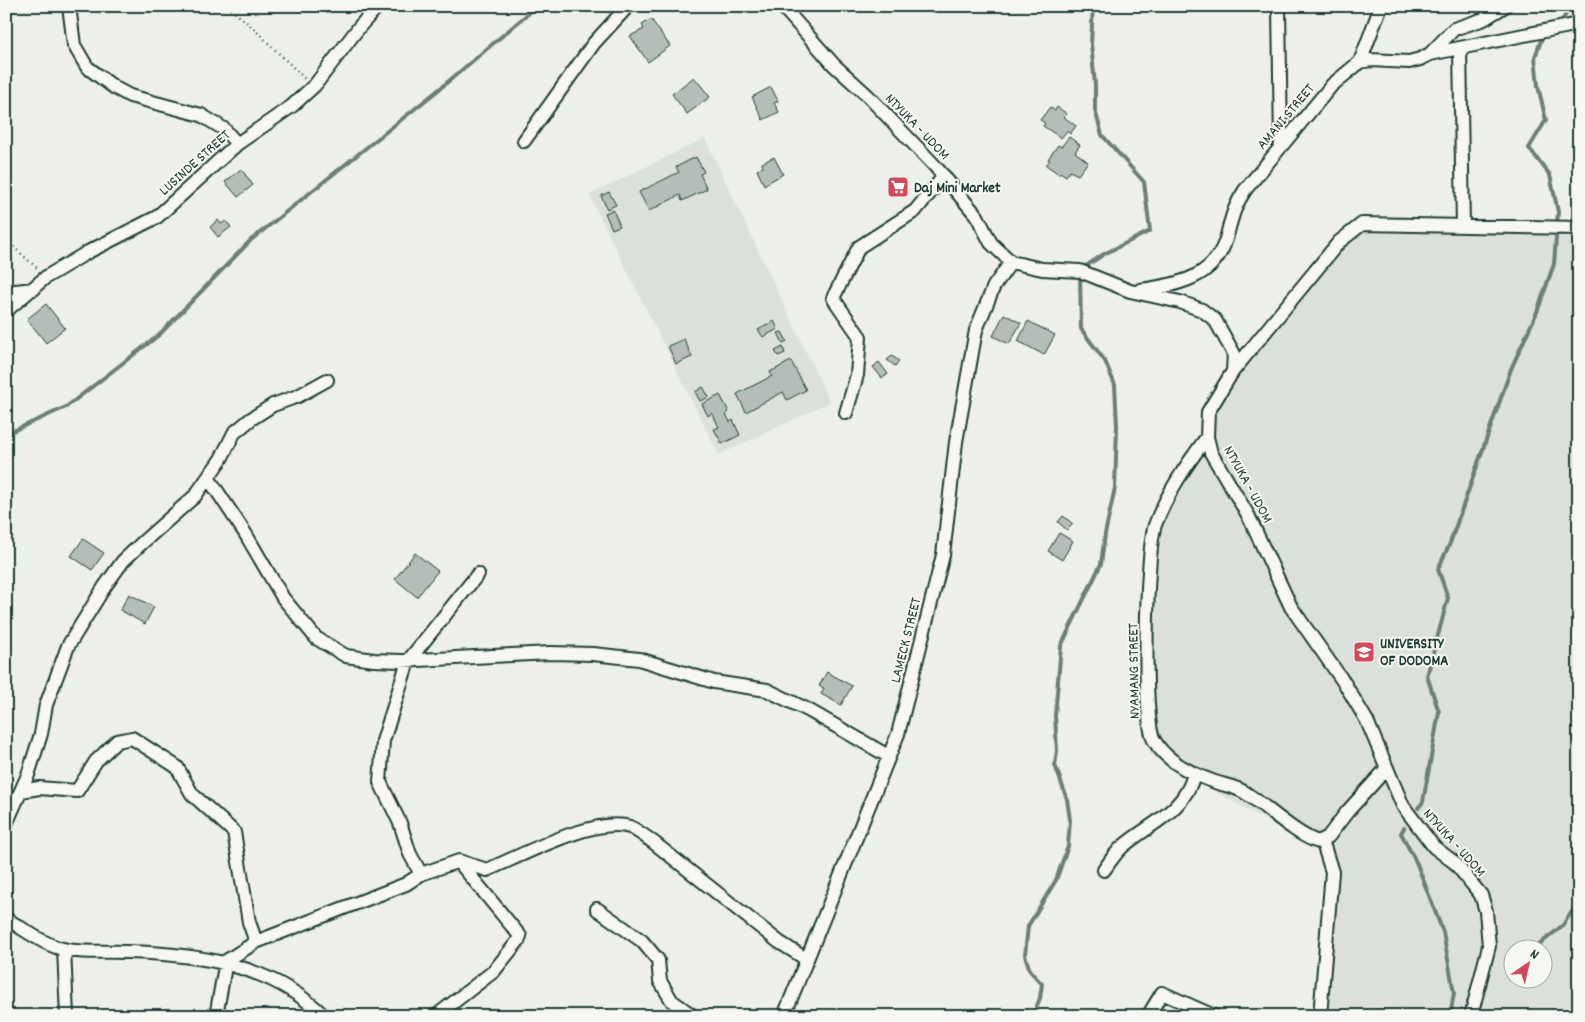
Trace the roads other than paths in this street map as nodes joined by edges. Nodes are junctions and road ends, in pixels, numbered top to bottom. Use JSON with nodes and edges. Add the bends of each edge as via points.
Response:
{"nodes":[{"id":1,"x":69,"y":6,"type":"edge"},
{"id":2,"x":378,"y":6,"type":"edge"},
{"id":3,"x":628,"y":6,"type":"edge"},
{"id":4,"x":782,"y":6,"type":"edge"},
{"id":5,"x":1279,"y":6,"type":"edge"},
{"id":6,"x":1381,"y":6,"type":"edge"},
{"id":7,"x":1505,"y":6,"type":"edge"},
{"id":8,"x":1579,"y":24,"type":"edge"},
{"id":9,"x":1460,"y":48,"type":"junction"},
{"id":10,"x":1430,"y":54,"type":"junction"},
{"id":11,"x":1360,"y":62,"type":"junction"},
{"id":12,"x":524,"y":141,"type":"dead end"},
{"id":13,"x":237,"y":144,"type":"junction"},
{"id":14,"x":1281,"y":146,"type":"junction"},
{"id":15,"x":944,"y":176,"type":"junction"},
{"id":16,"x":1463,"y":226,"type":"junction"},
{"id":17,"x":1579,"y":228,"type":"edge"},
{"id":18,"x":1011,"y":262,"type":"junction"},
{"id":19,"x":34,"y":289,"type":"junction"},
{"id":20,"x":1130,"y":291,"type":"junction"},
{"id":21,"x":6,"y":292,"type":"edge"},
{"id":22,"x":6,"y":310,"type":"edge"},
{"id":23,"x":1234,"y":371,"type":"junction"},
{"id":24,"x":328,"y":380,"type":"dead end"},
{"id":25,"x":846,"y":413,"type":"dead end"},
{"id":26,"x":1207,"y":437,"type":"junction"},
{"id":27,"x":209,"y":479,"type":"junction"},
{"id":28,"x":478,"y":574,"type":"dead end"},
{"id":29,"x":408,"y":660,"type":"junction"},
{"id":30,"x":888,"y":756,"type":"junction"},
{"id":31,"x":1387,"y":768,"type":"junction"},
{"id":32,"x":1194,"y":774,"type":"junction"},
{"id":33,"x":21,"y":791,"type":"junction"},
{"id":34,"x":6,"y":824,"type":"edge"},
{"id":35,"x":1322,"y":840,"type":"junction"},
{"id":36,"x":459,"y":861,"type":"junction"},
{"id":37,"x":1104,"y":870,"type":"dead end"},
{"id":38,"x":421,"y":874,"type":"junction"},
{"id":39,"x":597,"y":909,"type":"dead end"},
{"id":40,"x":6,"y":919,"type":"edge"},
{"id":41,"x":256,"y":942,"type":"junction"},
{"id":42,"x":64,"y":949,"type":"junction"},
{"id":43,"x":806,"y":959,"type":"junction"},
{"id":44,"x":226,"y":961,"type":"junction"},
{"id":45,"x":67,"y":1016,"type":"edge"},
{"id":46,"x":216,"y":1016,"type":"edge"},
{"id":47,"x":324,"y":1016,"type":"edge"},
{"id":48,"x":436,"y":1016,"type":"edge"},
{"id":49,"x":693,"y":1016,"type":"edge"},
{"id":50,"x":784,"y":1016,"type":"edge"},
{"id":51,"x":1148,"y":1016,"type":"edge"},
{"id":52,"x":1214,"y":1016,"type":"edge"},
{"id":53,"x":1320,"y":1016,"type":"edge"},
{"id":54,"x":1471,"y":1016,"type":"edge"}],
"edges":[{"from":1,"to":13,"type":"street","via":[[74,45],[87,68],[130,96],[201,116],[224,130]]},
{"from":2,"to":13,"type":"street","name":"LUSINDE STREET","via":[[315,85],[292,106]]},
{"from":3,"to":12,"type":"street","via":[[594,43]]},
{"from":4,"to":15,"type":"street","name":"NTYUKA - UDOM","via":[[834,65]]},
{"from":5,"to":14,"type":"street"},
{"from":6,"to":11,"type":"street"},
{"from":7,"to":10,"type":"street","via":[[1484,19],[1454,29]]},
{"from":8,"to":9,"type":"street"},
{"from":9,"to":10,"type":"street"},
{"from":9,"to":16,"type":"street"},
{"from":10,"to":11,"type":"street","via":[[1409,62]]},
{"from":11,"to":14,"type":"street","name":"AMANI STREET","via":[[1332,85]]},
{"from":13,"to":19,"type":"street","name":"LUSINDE STREET","via":[[157,217],[88,252],[46,277]]},
{"from":14,"to":20,"type":"street","name":"AMANI STREET","via":[[1234,207],[1221,253],[1210,267],[1194,278],[1172,286]]},
{"from":15,"to":18,"type":"street","name":"NTYUKA - UDOM","via":[[977,216],[991,243]]},
{"from":15,"to":25,"type":"street","via":[[915,211],[859,247],[832,298],[860,337],[857,375]]},
{"from":16,"to":17,"type":"street","name":"NTYUKA - UDOM"},
{"from":16,"to":23,"type":"street","name":"NTYUKA - UDOM","via":[[1362,224],[1339,242]]},
{"from":18,"to":20,"type":"street","via":[[1042,269],[1080,271]]},
{"from":18,"to":30,"type":"street","name":"LAMECK STREET","via":[[994,286],[976,330],[956,442],[943,555],[898,734]]},
{"from":19,"to":21,"type":"street"},
{"from":19,"to":22,"type":"street","name":"LUSINDE STREET"},
{"from":20,"to":23,"type":"street","via":[[1202,310],[1215,320],[1234,354]]},
{"from":23,"to":26,"type":"street","name":"NTYUKA - UDOM","via":[[1208,412]]},
{"from":24,"to":27,"type":"street","via":[[251,418],[234,434]]},
{"from":26,"to":31,"type":"street","name":"NTYUKA - UDOM","via":[[1218,468],[1248,515],[1291,607],[1345,684],[1367,721]]},
{"from":26,"to":32,"type":"street","name":"NYAMANG STREET","via":[[1186,466],[1154,526],[1148,570],[1147,712],[1153,739],[1168,757]]},
{"from":27,"to":29,"type":"street","via":[[283,598],[316,638],[346,656]]},
{"from":27,"to":33,"type":"street","via":[[195,496],[123,561],[83,619],[68,646],[46,705],[41,734]]},
{"from":28,"to":29,"type":"street"},
{"from":29,"to":30,"type":"street","via":[[550,653],[639,658],[699,678],[767,690]]},
{"from":29,"to":38,"type":"street","via":[[382,742],[380,782]]},
{"from":30,"to":43,"type":"street","name":"LAMECK STREET"},
{"from":31,"to":35,"type":"street"},
{"from":31,"to":54,"type":"street","name":"NTYUKA - UDOM","via":[[1412,820],[1434,847],[1468,876],[1481,895],[1486,910],[1489,946]]},
{"from":32,"to":35,"type":"street","name":"NYAMANG STREET","via":[[1241,790],[1313,840]]},
{"from":32,"to":37,"type":"street","via":[[1186,796],[1157,824],[1122,847]]},
{"from":33,"to":34,"type":"street"},
{"from":33,"to":41,"type":"street","via":[[39,788],[77,791],[96,761],[117,741],[132,738],[177,766],[192,794],[234,832],[249,922]]},
{"from":35,"to":53,"type":"street","via":[[1332,872]]},
{"from":36,"to":38,"type":"street"},
{"from":36,"to":43,"type":"street","via":[[487,870],[584,829],[630,827],[779,942]]},
{"from":36,"to":48,"type":"street","via":[[520,936],[494,971]]},
{"from":38,"to":41,"type":"street","via":[[406,884]]},
{"from":39,"to":49,"type":"street","via":[[642,941],[658,960],[660,981],[672,1001]]},
{"from":40,"to":42,"type":"street","via":[[39,939]]},
{"from":41,"to":44,"type":"street"},
{"from":42,"to":44,"type":"street","via":[[175,953]]},
{"from":42,"to":45,"type":"street"},
{"from":43,"to":50,"type":"street","name":"LAMECK STREET"},
{"from":44,"to":46,"type":"street"},
{"from":44,"to":47,"type":"street","via":[[289,989]]},
{"from":51,"to":52,"type":"street","via":[[1162,993]]}]}
